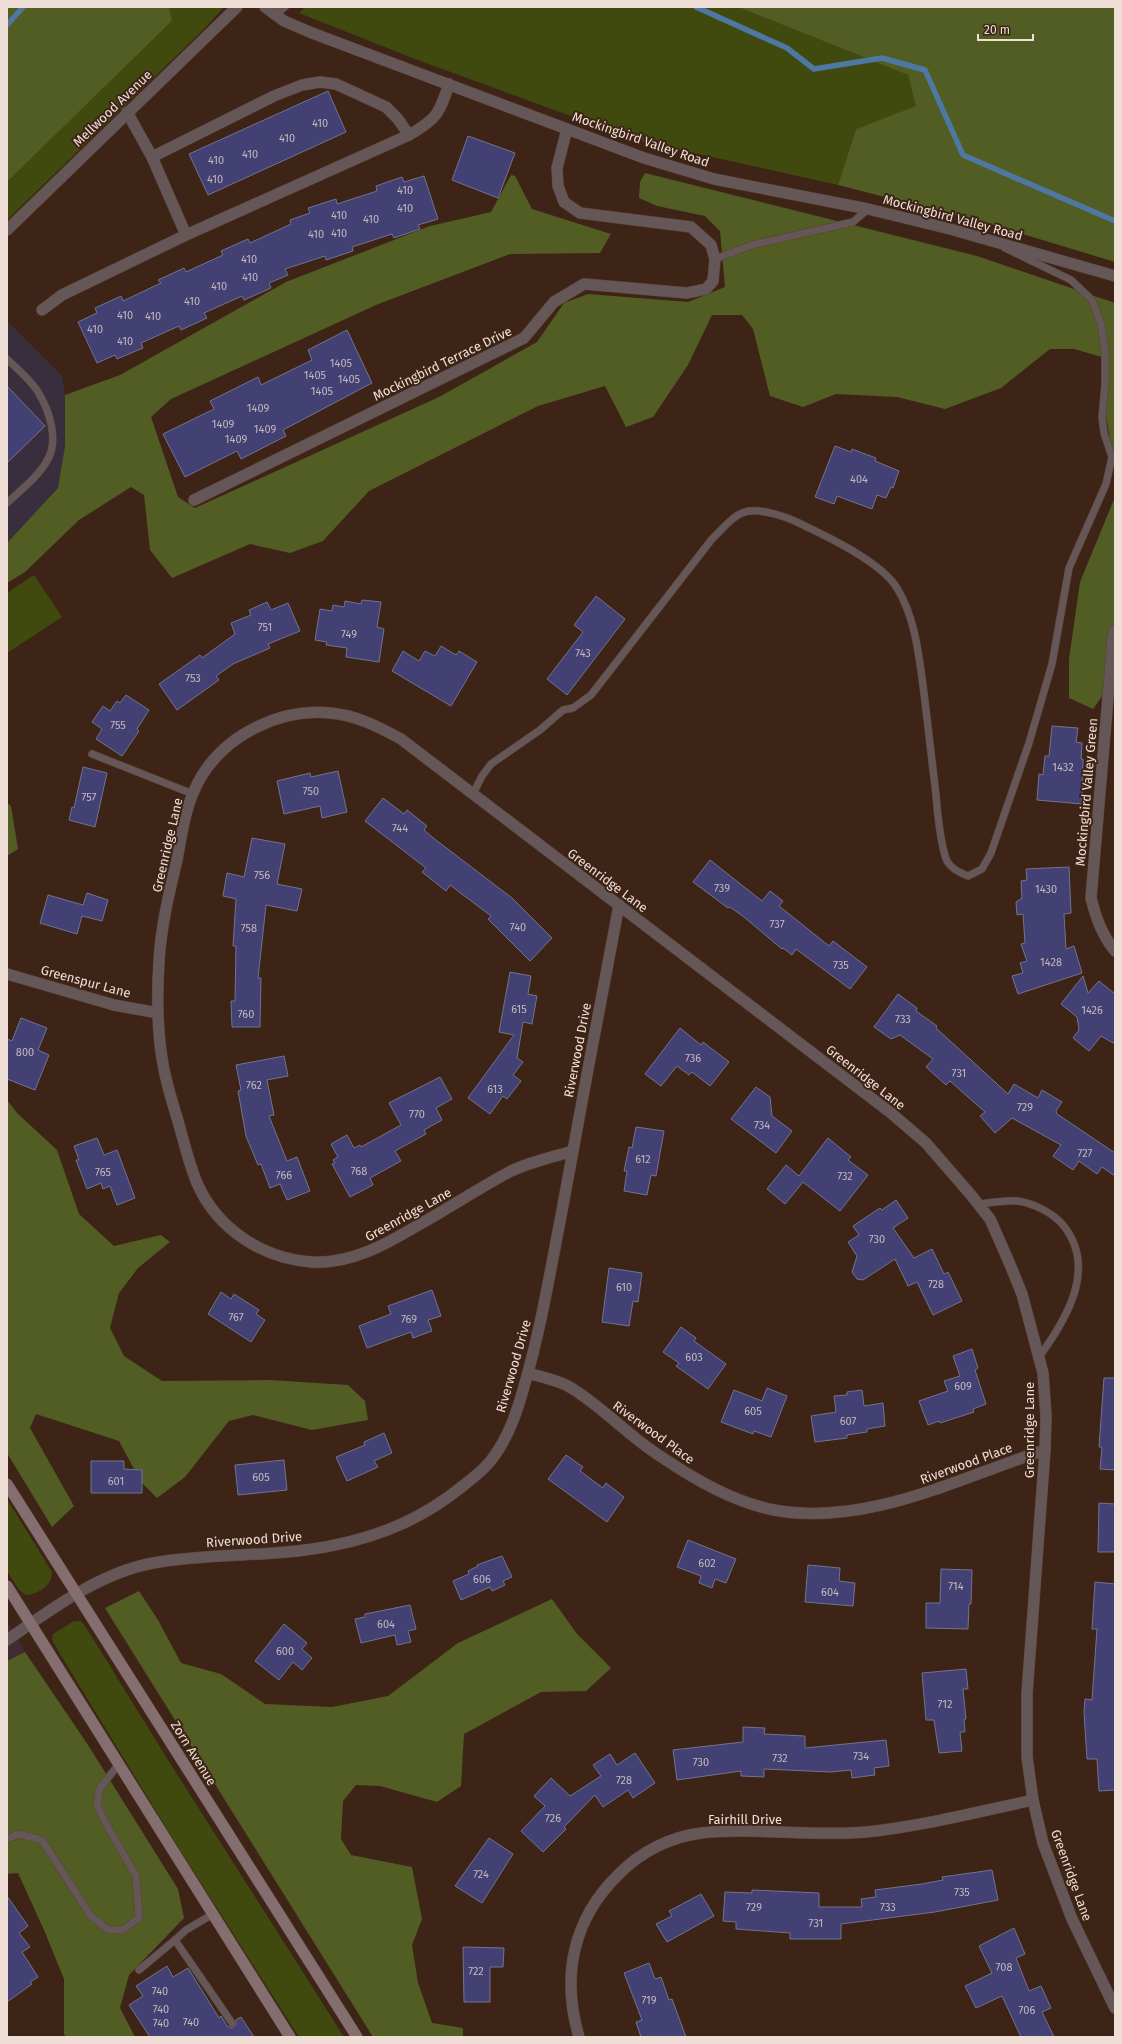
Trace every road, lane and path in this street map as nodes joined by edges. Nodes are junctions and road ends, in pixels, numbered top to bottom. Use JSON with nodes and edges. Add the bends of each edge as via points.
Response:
{"nodes":[{"id":1,"x":237,"y":7,"type":"edge"},
{"id":2,"x":265,"y":7,"type":"edge"},
{"id":3,"x":285,"y":7,"type":"edge"},
{"id":4,"x":275,"y":14,"type":"junction"},
{"id":5,"x":449,"y":84,"type":"junction"},
{"id":6,"x":127,"y":112,"type":"junction"},
{"id":7,"x":567,"y":129,"type":"junction"},
{"id":8,"x":409,"y":135,"type":"junction"},
{"id":9,"x":152,"y":158,"type":"junction"},
{"id":10,"x":868,"y":208,"type":"junction"},
{"id":11,"x":7,"y":230,"type":"edge"},
{"id":12,"x":186,"y":235,"type":"junction"},
{"id":13,"x":989,"y":240,"type":"junction"},
{"id":14,"x":715,"y":259,"type":"junction"},
{"id":15,"x":1115,"y":276,"type":"edge"},
{"id":16,"x":42,"y":310,"type":"dead end"},
{"id":17,"x":7,"y":359,"type":"edge"},
{"id":18,"x":1113,"y":456,"type":"edge"},
{"id":19,"x":194,"y":500,"type":"dead end"},
{"id":20,"x":7,"y":503,"type":"edge"},
{"id":21,"x":1115,"y":630,"type":"edge"},
{"id":22,"x":92,"y":754,"type":"dead end"},
{"id":23,"x":193,"y":794,"type":"junction"},
{"id":24,"x":473,"y":794,"type":"junction"},
{"id":25,"x":619,"y":905,"type":"junction"},
{"id":26,"x":1115,"y":951,"type":"edge"},
{"id":27,"x":7,"y":974,"type":"edge"},
{"id":28,"x":158,"y":1013,"type":"junction"},
{"id":29,"x":573,"y":1151,"type":"junction"},
{"id":30,"x":978,"y":1204,"type":"junction"},
{"id":31,"x":1039,"y":1357,"type":"junction"},
{"id":32,"x":528,"y":1373,"type":"junction"},
{"id":33,"x":1045,"y":1450,"type":"junction"},
{"id":34,"x":7,"y":1484,"type":"edge"},
{"id":35,"x":7,"y":1586,"type":"edge"},
{"id":36,"x":76,"y":1595,"type":"junction"},
{"id":37,"x":32,"y":1624,"type":"junction"},
{"id":38,"x":7,"y":1640,"type":"edge"},
{"id":39,"x":119,"y":1764,"type":"junction"},
{"id":40,"x":1033,"y":1800,"type":"junction"},
{"id":41,"x":7,"y":1838,"type":"edge"},
{"id":42,"x":213,"y":1914,"type":"junction"},
{"id":43,"x":176,"y":1940,"type":"junction"},
{"id":44,"x":139,"y":1970,"type":"dead end"},
{"id":45,"x":1115,"y":2008,"type":"edge"},
{"id":46,"x":232,"y":2023,"type":"dead end"},
{"id":47,"x":290,"y":2037,"type":"edge"},
{"id":48,"x":357,"y":2037,"type":"edge"},
{"id":49,"x":579,"y":2037,"type":"edge"}],
"edges":[{"from":1,"to":6,"type":"street","name":"Mellwood Avenue"},
{"from":2,"to":4,"type":"street","name":"Mockingbird Valley Road"},
{"from":3,"to":4,"type":"lane"},
{"from":4,"to":5,"type":"street","name":"Mockingbird Valley Road","via":[[284,21],[312,33]]},
{"from":5,"to":7,"type":"street","name":"Mockingbird Valley Road"},
{"from":5,"to":8,"type":"street","via":[[440,110],[429,123]]},
{"from":6,"to":9,"type":"street"},
{"from":6,"to":11,"type":"street","name":"Mellwood Avenue"},
{"from":7,"to":10,"type":"street","name":"Mockingbird Valley Road","via":[[644,158],[714,179]]},
{"from":7,"to":14,"type":"street","name":"Mockingbird Terrace Drive","via":[[558,168],[558,186],[564,202],[580,213],[691,226],[711,245]]},
{"from":8,"to":9,"type":"street","via":[[386,107],[336,84],[320,82],[302,85],[274,96]]},
{"from":8,"to":12,"type":"street"},
{"from":9,"to":12,"type":"street"},
{"from":10,"to":13,"type":"street","name":"Mockingbird Valley Road"},
{"from":10,"to":14,"type":"lane","via":[[853,222],[752,245]]},
{"from":12,"to":16,"type":"street","via":[[62,295]]},
{"from":13,"to":15,"type":"street","name":"Mockingbird Valley Road"},
{"from":13,"to":18,"type":"lane","via":[[1071,280],[1092,300],[1101,324],[1105,351],[1102,417],[1104,433]]},
{"from":14,"to":19,"type":"street","name":"Mockingbird Terrace Drive","via":[[713,281],[706,290],[687,293],[584,284],[554,302],[524,338]]},
{"from":17,"to":20,"type":"lane","via":[[38,392],[52,424],[53,443],[49,458],[37,474]]},
{"from":18,"to":24,"type":"lane","via":[[1106,484],[1069,568],[1052,664],[1030,742],[991,853],[982,869],[968,876],[956,872],[947,860],[938,819],[914,630],[897,587],[882,571],[836,541],[788,517],[752,511],[741,513],[712,539],[591,695],[573,708],[562,710],[540,730],[491,764]]},
{"from":21,"to":26,"type":"street","name":"Mockingbird Valley Green","via":[[1091,898],[1097,919]]},
{"from":22,"to":23,"type":"lane"},
{"from":23,"to":24,"type":"street","name":"Greenridge Lane","via":[[208,766],[220,752],[241,736],[271,721],[304,714],[330,713],[382,728],[401,739]]},
{"from":23,"to":28,"type":"street","name":"Greenridge Lane","via":[[166,915],[159,959]]},
{"from":24,"to":25,"type":"street","name":"Greenridge Lane"},
{"from":25,"to":29,"type":"street","name":"Riverwood Drive"},
{"from":25,"to":30,"type":"street","name":"Greenridge Lane","via":[[892,1113],[926,1143]]},
{"from":27,"to":28,"type":"street","name":"Greenspur Lane","via":[[114,1005]]},
{"from":28,"to":29,"type":"street","name":"Greenridge Lane","via":[[163,1065],[198,1184],[223,1223],[243,1239],[272,1254],[314,1262],[358,1256],[382,1246],[514,1170]]},
{"from":29,"to":32,"type":"street","name":"Riverwood Drive","via":[[539,1333]]},
{"from":30,"to":31,"type":"street","name":"Greenridge Lane","via":[[990,1219],[1022,1294]]},
{"from":30,"to":31,"type":"lane","via":[[1018,1201],[1044,1210],[1056,1218],[1069,1233],[1076,1249],[1077,1284],[1071,1306],[1058,1331]]},
{"from":31,"to":33,"type":"street","name":"Greenridge Lane","via":[[1045,1402]]},
{"from":32,"to":33,"type":"street","name":"Riverwood Place","via":[[567,1386],[658,1455],[708,1486],[751,1504],[787,1512],[832,1512],[874,1508],[907,1499]]},
{"from":32,"to":36,"type":"street","name":"Riverwood Drive","via":[[517,1412],[491,1461],[442,1503],[409,1522],[385,1532],[334,1546],[152,1563],[107,1578]]},
{"from":33,"to":40,"type":"street","name":"Greenridge Lane","via":[[1027,1694],[1027,1757]]},
{"from":34,"to":36,"type":"main road","name":"Zorn Avenue"},
{"from":35,"to":37,"type":"main road"},
{"from":36,"to":37,"type":"street","name":"Riverwood Drive"},
{"from":36,"to":48,"type":"main road","name":"Zorn Avenue"},
{"from":37,"to":38,"type":"street","name":"Riverwood Drive"},
{"from":37,"to":39,"type":"main road"},
{"from":39,"to":41,"type":"lane","via":[[100,1788],[97,1804],[136,1876],[139,1918],[122,1930],[108,1930],[91,1916],[42,1840],[18,1834]]},
{"from":39,"to":42,"type":"main road"},
{"from":40,"to":45,"type":"street","name":"Greenridge Lane","via":[[1043,1843],[1058,1885]]},
{"from":40,"to":49,"type":"street","name":"Fairhill Drive","via":[[938,1821],[865,1832],[815,1835],[728,1831],[701,1833],[653,1849],[625,1867],[603,1890],[594,1902],[579,1933],[572,1964],[571,1986]]},
{"from":42,"to":43,"type":"lane","via":[[186,1930]]},
{"from":42,"to":47,"type":"main road"},
{"from":43,"to":44,"type":"lane"},
{"from":43,"to":46,"type":"lane"}]}
